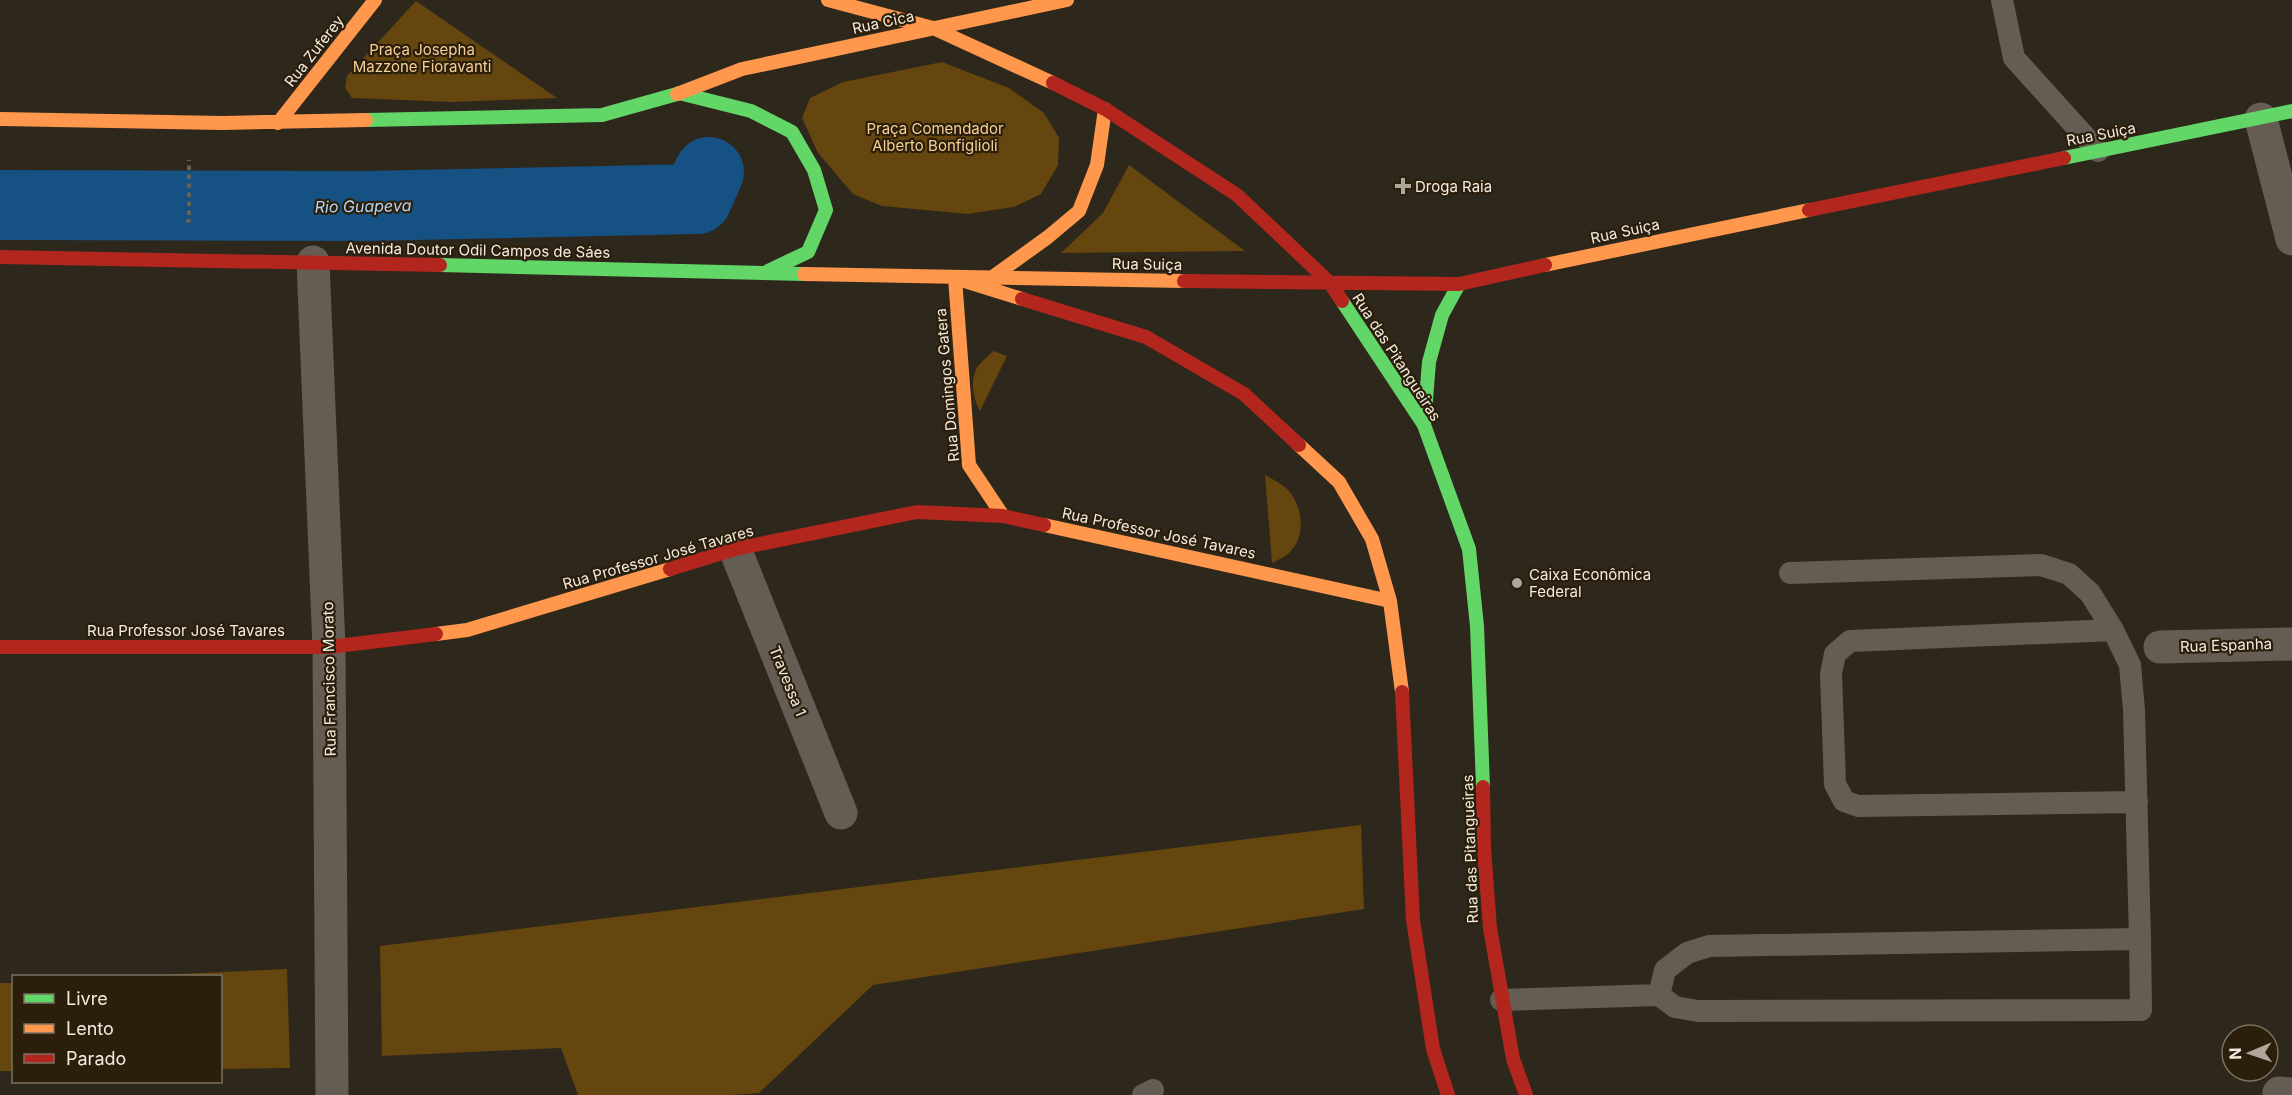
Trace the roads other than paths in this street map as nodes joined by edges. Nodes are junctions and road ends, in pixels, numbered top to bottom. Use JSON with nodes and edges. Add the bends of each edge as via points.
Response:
{"nodes":[{"id":1,"x":375,"y":0,"type":"edge"},
{"id":2,"x":828,"y":0,"type":"edge"},
{"id":3,"x":1067,"y":0,"type":"edge"},
{"id":4,"x":2002,"y":0,"type":"edge"},
{"id":5,"x":933,"y":28,"type":"junction"},
{"id":6,"x":679,"y":93,"type":"junction"},
{"id":7,"x":1105,"y":109,"type":"junction"},
{"id":8,"x":2292,"y":111,"type":"edge"},
{"id":9,"x":2261,"y":118,"type":"junction"},
{"id":10,"x":0,"y":119,"type":"edge"},
{"id":11,"x":279,"y":123,"type":"junction"},
{"id":12,"x":2098,"y":151,"type":"junction"},
{"id":13,"x":2292,"y":239,"type":"edge"},
{"id":14,"x":0,"y":257,"type":"edge"},
{"id":15,"x":313,"y":262,"type":"junction"},
{"id":16,"x":764,"y":273,"type":"junction"},
{"id":17,"x":955,"y":278,"type":"junction"},
{"id":18,"x":990,"y":279,"type":"junction"},
{"id":19,"x":1330,"y":283,"type":"junction"},
{"id":20,"x":1459,"y":284,"type":"junction"},
{"id":21,"x":1424,"y":425,"type":"junction"},
{"id":22,"x":1003,"y":516,"type":"junction"},
{"id":23,"x":735,"y":549,"type":"junction"},
{"id":24,"x":1790,"y":573,"type":"dead end"},
{"id":25,"x":1390,"y":601,"type":"junction"},
{"id":26,"x":2113,"y":630,"type":"junction"},
{"id":27,"x":2292,"y":644,"type":"edge"},
{"id":28,"x":0,"y":647,"type":"edge"},
{"id":29,"x":329,"y":647,"type":"junction"},
{"id":30,"x":2160,"y":647,"type":"dead end"},
{"id":31,"x":2137,"y":802,"type":"junction"},
{"id":32,"x":841,"y":813,"type":"dead end"},
{"id":33,"x":2140,"y":939,"type":"junction"},
{"id":34,"x":1659,"y":995,"type":"junction"},
{"id":35,"x":1501,"y":1000,"type":"junction"},
{"id":36,"x":332,"y":1095,"type":"edge"},
{"id":37,"x":1448,"y":1095,"type":"edge"},
{"id":38,"x":1526,"y":1095,"type":"edge"}],
"edges":[{"from":1,"to":11,"type":"main road","name":"Rua Zuferey"},
{"from":2,"to":5,"type":"main road","name":"Rua das Pitangueiras"},
{"from":3,"to":5,"type":"main road","name":"Rua Cica"},
{"from":4,"to":12,"type":"lane","via":[[2014,58]]},
{"from":5,"to":6,"type":"main road","name":"Rua Cica","via":[[742,69]]},
{"from":5,"to":7,"type":"main road","name":"Rua das Pitangueiras"},
{"from":6,"to":11,"type":"main road","via":[[602,115]]},
{"from":6,"to":16,"type":"main road","via":[[751,111],[792,132],[814,170],[826,210],[808,252]]},
{"from":7,"to":18,"type":"main road","via":[[1097,165],[1079,211]]},
{"from":7,"to":19,"type":"main road","name":"Rua das Pitangueiras","via":[[1237,195]]},
{"from":8,"to":9,"type":"main road","name":"Rua Suiça"},
{"from":9,"to":12,"type":"main road","name":"Rua Suiça"},
{"from":9,"to":13,"type":"street"},
{"from":10,"to":11,"type":"main road"},
{"from":12,"to":20,"type":"main road","name":"Rua Suiça"},
{"from":14,"to":15,"type":"main road","name":"Avenida Doutor Odil Campos de Sáes"},
{"from":15,"to":16,"type":"main road","name":"Avenida Doutor Odil Campos de Sáes"},
{"from":15,"to":29,"type":"street","name":"Rua Francisco Morato"},
{"from":16,"to":17,"type":"main road","name":"Avenida Doutor Odil Campos de Sáes"},
{"from":17,"to":18,"type":"main road","name":"Rua Suiça"},
{"from":17,"to":22,"type":"main road","name":"Rua Domingos Gatera","via":[[969,465]]},
{"from":17,"to":25,"type":"main road","via":[[1146,337],[1244,394],[1339,482],[1372,539]]},
{"from":18,"to":19,"type":"main road","name":"Rua Suiça"},
{"from":19,"to":20,"type":"main road","name":"Rua Suiça"},
{"from":19,"to":21,"type":"main road","name":"Rua das Pitangueiras"},
{"from":20,"to":21,"type":"main road","via":[[1442,315],[1429,362]]},
{"from":21,"to":35,"type":"main road","name":"Rua das Pitangueiras","via":[[1469,549],[1477,626],[1484,848]]},
{"from":22,"to":23,"type":"main road","name":"Rua Professor José Tavares","via":[[917,512]]},
{"from":22,"to":25,"type":"main road","name":"Rua Professor José Tavares"},
{"from":23,"to":29,"type":"main road","name":"Rua Professor José Tavares","via":[[467,630]]},
{"from":23,"to":32,"type":"street","name":"Travessa 1"},
{"from":24,"to":26,"type":"lane","via":[[2041,565],[2069,574],[2090,593]]},
{"from":25,"to":37,"type":"main road","via":[[1401,675],[1413,920],[1433,1049]]},
{"from":26,"to":31,"type":"lane","via":[[2130,664]]},
{"from":26,"to":31,"type":"lane","via":[[1850,641],[1834,654],[1831,674],[1835,784],[1844,801],[1858,806]]},
{"from":27,"to":30,"type":"street","name":"Rua Espanha"},
{"from":28,"to":29,"type":"main road","name":"Rua Professor José Tavares"},
{"from":29,"to":36,"type":"street","name":"Rua Francisco Morato"},
{"from":31,"to":33,"type":"lane"},
{"from":33,"to":34,"type":"lane","via":[[1709,946],[1687,953],[1665,970]]},
{"from":33,"to":34,"type":"lane","via":[[2141,1010],[1698,1011],[1675,1007]]},
{"from":34,"to":35,"type":"lane"},
{"from":35,"to":38,"type":"main road","name":"Rua das Pitangueiras","via":[[1513,1059]]}]}
